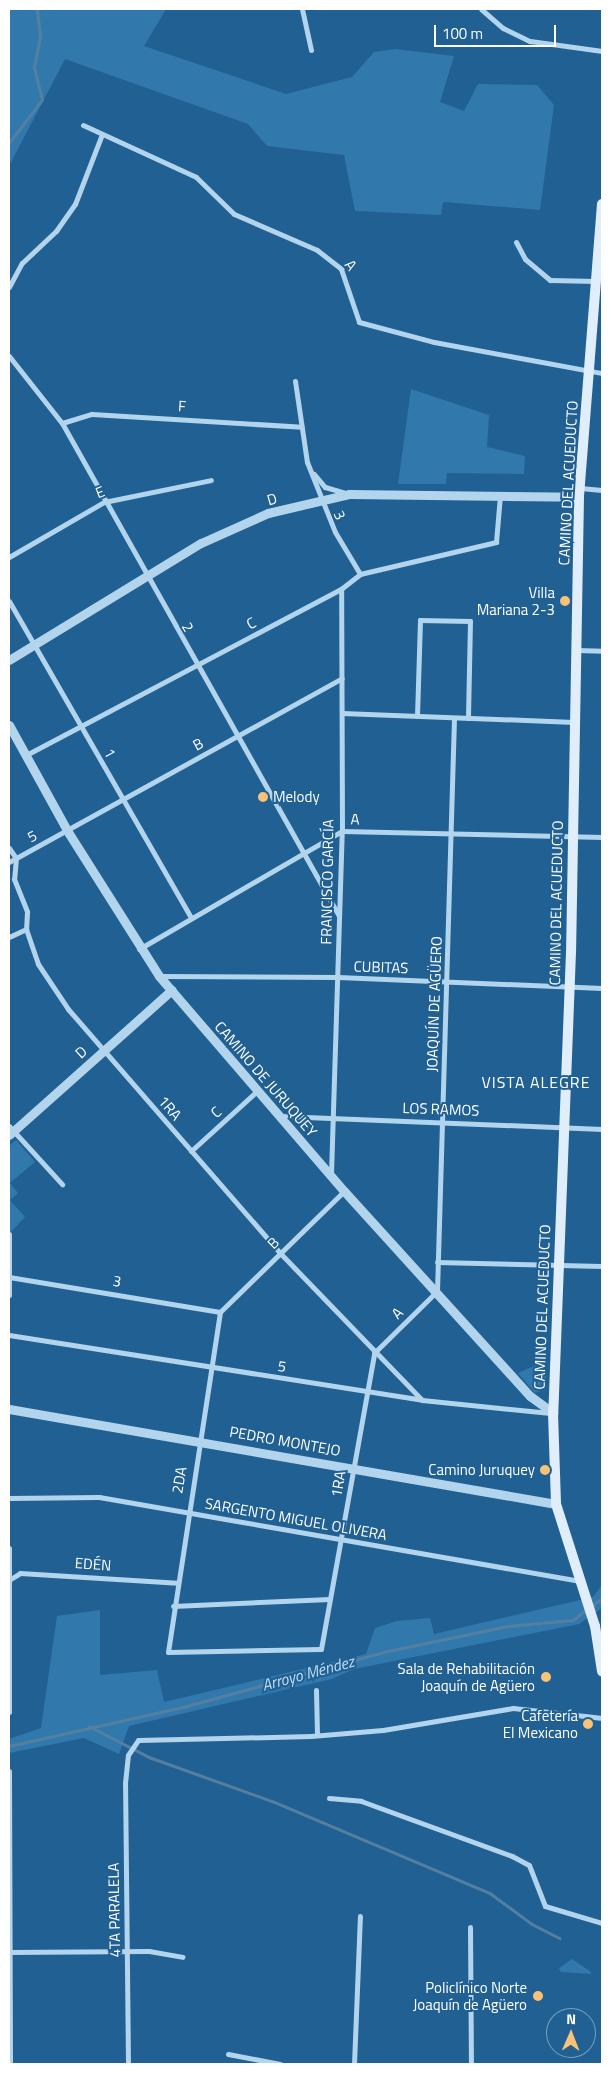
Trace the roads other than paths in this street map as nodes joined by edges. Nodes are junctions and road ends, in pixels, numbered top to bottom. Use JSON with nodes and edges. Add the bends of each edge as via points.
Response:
{"nodes":[{"id":1,"x":302,"y":9,"type":"edge"},
{"id":2,"x":481,"y":9,"type":"edge"},
{"id":3,"x":311,"y":50,"type":"dead end"},
{"id":4,"x":602,"y":51,"type":"edge"},
{"id":5,"x":83,"y":125,"type":"dead end"},
{"id":6,"x":102,"y":134,"type":"junction"},
{"id":7,"x":602,"y":204,"type":"edge"},
{"id":8,"x":601,"y":231,"type":"edge"},
{"id":9,"x":516,"y":242,"type":"dead end"},
{"id":10,"x":596,"y":281,"type":"junction"},
{"id":11,"x":9,"y":287,"type":"edge"},
{"id":12,"x":9,"y":356,"type":"edge"},
{"id":13,"x":589,"y":371,"type":"junction"},
{"id":14,"x":602,"y":373,"type":"edge"},
{"id":15,"x":295,"y":381,"type":"dead end"},
{"id":16,"x":62,"y":423,"type":"junction"},
{"id":17,"x":302,"y":427,"type":"junction"},
{"id":18,"x":307,"y":462,"type":"junction"},
{"id":19,"x":211,"y":480,"type":"dead end"},
{"id":20,"x":602,"y":490,"type":"edge"},
{"id":21,"x":580,"y":492,"type":"junction"},
{"id":22,"x":349,"y":494,"type":"junction"},
{"id":23,"x":500,"y":494,"type":"junction"},
{"id":24,"x":320,"y":500,"type":"junction"},
{"id":25,"x":104,"y":502,"type":"junction"},
{"id":26,"x":9,"y":557,"type":"edge"},
{"id":27,"x":360,"y":574,"type":"junction"},
{"id":28,"x":145,"y":577,"type":"junction"},
{"id":29,"x":342,"y":589,"type":"junction"},
{"id":30,"x":9,"y":601,"type":"edge"},
{"id":31,"x":34,"y":645,"type":"junction"},
{"id":32,"x":576,"y":650,"type":"junction"},
{"id":33,"x":602,"y":651,"type":"edge"},
{"id":34,"x":9,"y":660,"type":"edge"},
{"id":35,"x":196,"y":666,"type":"junction"},
{"id":36,"x":342,"y":678,"type":"junction"},
{"id":37,"x":342,"y":714,"type":"junction"},
{"id":38,"x":417,"y":716,"type":"junction"},
{"id":39,"x":454,"y":718,"type":"junction"},
{"id":40,"x":468,"y":718,"type":"junction"},
{"id":41,"x":574,"y":722,"type":"junction"},
{"id":42,"x":9,"y":725,"type":"edge"},
{"id":43,"x":81,"y":726,"type":"junction"},
{"id":44,"x":237,"y":738,"type":"junction"},
{"id":45,"x":26,"y":756,"type":"junction"},
{"id":46,"x":123,"y":802,"type":"junction"},
{"id":47,"x":342,"y":831,"type":"junction"},
{"id":48,"x":68,"y":832,"type":"junction"},
{"id":49,"x":451,"y":833,"type":"junction"},
{"id":50,"x":572,"y":837,"type":"junction"},
{"id":51,"x":602,"y":837,"type":"edge"},
{"id":52,"x":9,"y":848,"type":"edge"},
{"id":53,"x":303,"y":850,"type":"junction"},
{"id":54,"x":16,"y":858,"type":"junction"},
{"id":55,"x":9,"y":862,"type":"edge"},
{"id":56,"x":339,"y":916,"type":"junction"},
{"id":57,"x":191,"y":917,"type":"junction"},
{"id":58,"x":26,"y":929,"type":"junction"},
{"id":59,"x":9,"y":937,"type":"edge"},
{"id":60,"x":139,"y":950,"type":"junction"},
{"id":61,"x":159,"y":976,"type":"junction"},
{"id":62,"x":338,"y":977,"type":"junction"},
{"id":63,"x":447,"y":982,"type":"junction"},
{"id":64,"x":569,"y":988,"type":"junction"},
{"id":65,"x":602,"y":988,"type":"edge"},
{"id":66,"x":172,"y":990,"type":"junction"},
{"id":67,"x":103,"y":1050,"type":"junction"},
{"id":68,"x":257,"y":1091,"type":"junction"},
{"id":69,"x":278,"y":1116,"type":"junction"},
{"id":70,"x":334,"y":1118,"type":"junction"},
{"id":71,"x":442,"y":1122,"type":"junction"},
{"id":72,"x":564,"y":1126,"type":"junction"},
{"id":73,"x":602,"y":1129,"type":"edge"},
{"id":74,"x":10,"y":1130,"type":"edge"},
{"id":75,"x":191,"y":1151,"type":"junction"},
{"id":76,"x":331,"y":1174,"type":"junction"},
{"id":77,"x":62,"y":1184,"type":"dead end"},
{"id":78,"x":344,"y":1191,"type":"junction"},
{"id":79,"x":9,"y":1234,"type":"edge"},
{"id":80,"x":282,"y":1254,"type":"junction"},
{"id":81,"x":437,"y":1262,"type":"junction"},
{"id":82,"x":559,"y":1266,"type":"junction"},
{"id":83,"x":602,"y":1266,"type":"edge"},
{"id":84,"x":9,"y":1277,"type":"edge"},
{"id":85,"x":436,"y":1291,"type":"junction"},
{"id":86,"x":9,"y":1294,"type":"edge"},
{"id":87,"x":220,"y":1312,"type":"junction"},
{"id":88,"x":9,"y":1335,"type":"edge"},
{"id":89,"x":374,"y":1353,"type":"junction"},
{"id":90,"x":209,"y":1367,"type":"junction"},
{"id":91,"x":368,"y":1392,"type":"junction"},
{"id":92,"x":422,"y":1400,"type":"junction"},
{"id":93,"x":9,"y":1409,"type":"edge"},
{"id":94,"x":553,"y":1413,"type":"junction"},
{"id":95,"x":199,"y":1441,"type":"junction"},
{"id":96,"x":354,"y":1467,"type":"junction"},
{"id":97,"x":9,"y":1498,"type":"edge"},
{"id":98,"x":556,"y":1504,"type":"junction"},
{"id":99,"x":186,"y":1512,"type":"junction"},
{"id":100,"x":341,"y":1539,"type":"junction"},
{"id":101,"x":9,"y":1548,"type":"edge"},
{"id":102,"x":9,"y":1580,"type":"edge"},
{"id":103,"x":578,"y":1581,"type":"junction"},
{"id":104,"x":177,"y":1583,"type":"junction"},
{"id":105,"x":330,"y":1599,"type":"junction"},
{"id":106,"x":173,"y":1606,"type":"junction"},
{"id":107,"x":168,"y":1652,"type":"joint"},
{"id":108,"x":602,"y":1671,"type":"edge"},
{"id":109,"x":316,"y":1690,"type":"dead end"},
{"id":110,"x":9,"y":1694,"type":"edge"},
{"id":111,"x":9,"y":1712,"type":"edge"},
{"id":112,"x":602,"y":1718,"type":"edge"},
{"id":113,"x":317,"y":1736,"type":"junction"},
{"id":114,"x":9,"y":1770,"type":"edge"},
{"id":115,"x":329,"y":1798,"type":"dead end"},
{"id":116,"x":360,"y":1916,"type":"dead end"},
{"id":117,"x":602,"y":1923,"type":"edge"},
{"id":118,"x":470,"y":1927,"type":"dead end"},
{"id":119,"x":127,"y":1950,"type":"junction"},
{"id":120,"x":9,"y":1952,"type":"edge"},
{"id":121,"x":182,"y":1957,"type":"dead end"},
{"id":122,"x":228,"y":2054,"type":"dead end"},
{"id":123,"x":10,"y":2064,"type":"edge"},
{"id":124,"x":128,"y":2064,"type":"edge"},
{"id":125,"x":280,"y":2064,"type":"edge"},
{"id":126,"x":354,"y":2064,"type":"edge"},
{"id":127,"x":471,"y":2064,"type":"edge"}],
"edges":[{"from":1,"to":3,"type":"street"},
{"from":2,"to":4,"type":"street","via":[[502,28],[530,41]]},
{"from":5,"to":6,"type":"street","name":"A"},
{"from":6,"to":11,"type":"street","via":[[75,204],[56,231],[22,263]]},
{"from":6,"to":13,"type":"street","name":"A","via":[[196,177],[234,214],[317,250],[341,269],[359,322],[434,342]]},
{"from":7,"to":8,"type":"main road","name":"CAMINO DEL ACUEDUCTO"},
{"from":8,"to":10,"type":"main road","name":"CAMINO DEL ACUEDUCTO"},
{"from":9,"to":10,"type":"street","via":[[525,259],[550,280]]},
{"from":10,"to":13,"type":"main road","name":"CAMINO DEL ACUEDUCTO"},
{"from":12,"to":16,"type":"street","name":"2"},
{"from":13,"to":14,"type":"street","name":"A"},
{"from":13,"to":21,"type":"main road","name":"CAMINO DEL ACUEDUCTO"},
{"from":15,"to":17,"type":"street","name":"3"},
{"from":16,"to":17,"type":"street","name":"F","via":[[92,414]]},
{"from":16,"to":25,"type":"street","name":"2"},
{"from":17,"to":18,"type":"street","name":"3"},
{"from":18,"to":22,"type":"street","name":"3","via":[[325,487]]},
{"from":18,"to":24,"type":"street","name":"3"},
{"from":19,"to":25,"type":"street","name":"E"},
{"from":20,"to":21,"type":"street"},
{"from":21,"to":23,"type":"street","name":"D"},
{"from":21,"to":32,"type":"main road","name":"CAMINO DEL ACUEDUCTO"},
{"from":22,"to":23,"type":"street","name":"D"},
{"from":22,"to":24,"type":"street","name":"D"},
{"from":23,"to":27,"type":"street","name":"C","via":[[496,542]]},
{"from":24,"to":27,"type":"street","name":"3"},
{"from":24,"to":28,"type":"street","name":"D","via":[[268,513],[201,543]]},
{"from":25,"to":26,"type":"street","name":"E"},
{"from":25,"to":28,"type":"street","name":"2"},
{"from":27,"to":29,"type":"street","name":"C"},
{"from":28,"to":31,"type":"street","name":"D"},
{"from":28,"to":35,"type":"street","name":"2"},
{"from":29,"to":35,"type":"street","name":"C"},
{"from":29,"to":36,"type":"street","name":"FRANCISCO GARCÍA"},
{"from":30,"to":31,"type":"street","name":"1"},
{"from":31,"to":34,"type":"street","name":"D"},
{"from":31,"to":43,"type":"street","name":"1"},
{"from":32,"to":33,"type":"street"},
{"from":32,"to":41,"type":"main road","name":"CAMINO DEL ACUEDUCTO"},
{"from":35,"to":43,"type":"street","name":"C"},
{"from":35,"to":44,"type":"street","name":"2"},
{"from":36,"to":37,"type":"street","name":"FRANCISCO GARCÍA"},
{"from":36,"to":44,"type":"street","name":"B"},
{"from":37,"to":38,"type":"street"},
{"from":37,"to":47,"type":"street","name":"FRANCISCO GARCÍA"},
{"from":38,"to":39,"type":"street"},
{"from":38,"to":40,"type":"street","via":[[420,620],[470,621]]},
{"from":39,"to":40,"type":"street"},
{"from":39,"to":49,"type":"street","name":"JOAQUÍN DE AGÜERO"},
{"from":40,"to":41,"type":"street"},
{"from":41,"to":50,"type":"main road","name":"CAMINO DEL ACUEDUCTO"},
{"from":42,"to":45,"type":"street","name":"CAMINO DE JURUQUEY"},
{"from":43,"to":45,"type":"street","name":"C"},
{"from":43,"to":46,"type":"street","name":"1"},
{"from":44,"to":46,"type":"street","name":"B"},
{"from":44,"to":53,"type":"street","name":"2"},
{"from":45,"to":48,"type":"street","name":"CAMINO DE JURUQUEY"},
{"from":46,"to":48,"type":"street","name":"B"},
{"from":46,"to":57,"type":"street","name":"1"},
{"from":47,"to":49,"type":"street","name":"A"},
{"from":47,"to":53,"type":"street","name":"A"},
{"from":47,"to":56,"type":"street","name":"FRANCISCO GARCÍA"},
{"from":48,"to":54,"type":"street","name":"5"},
{"from":48,"to":60,"type":"street","name":"CAMINO DE JURUQUEY"},
{"from":49,"to":50,"type":"street","name":"A"},
{"from":49,"to":63,"type":"street","name":"JOAQUÍN DE AGÜERO"},
{"from":50,"to":51,"type":"street"},
{"from":50,"to":64,"type":"main road","name":"CAMINO DEL ACUEDUCTO"},
{"from":52,"to":54,"type":"street"},
{"from":53,"to":56,"type":"street","name":"2"},
{"from":53,"to":57,"type":"street","name":"A"},
{"from":54,"to":55,"type":"street","name":"5"},
{"from":54,"to":58,"type":"street","name":"1RA","via":[[14,879],[27,912]]},
{"from":56,"to":62,"type":"street","name":"FRANCISCO GARCÍA"},
{"from":57,"to":60,"type":"street","name":"A"},
{"from":58,"to":59,"type":"street"},
{"from":58,"to":67,"type":"street","name":"1RA","via":[[38,964]]},
{"from":60,"to":61,"type":"street","name":"CAMINO DE JURUQUEY"},
{"from":61,"to":62,"type":"street","name":"CUBITAS"},
{"from":61,"to":66,"type":"street","name":"CAMINO DE JURUQUEY"},
{"from":62,"to":63,"type":"street","name":"CUBITAS"},
{"from":62,"to":70,"type":"street","name":"FRANCISCO GARCÍA"},
{"from":63,"to":64,"type":"street","name":"CUBITAS"},
{"from":63,"to":71,"type":"street","name":"JOAQUÍN DE AGÜERO"},
{"from":64,"to":65,"type":"street","name":"CUBITAS"},
{"from":64,"to":72,"type":"main road","name":"CAMINO DEL ACUEDUCTO"},
{"from":66,"to":67,"type":"street","name":"D"},
{"from":66,"to":68,"type":"street","name":"CAMINO DE JURUQUEY"},
{"from":67,"to":74,"type":"street","name":"D"},
{"from":67,"to":75,"type":"street","name":"1RA"},
{"from":68,"to":69,"type":"street","name":"CAMINO DE JURUQUEY"},
{"from":68,"to":75,"type":"street","name":"C"},
{"from":69,"to":70,"type":"street","name":"LOS RAMOS"},
{"from":69,"to":76,"type":"street","name":"CAMINO DE JURUQUEY"},
{"from":70,"to":71,"type":"street","name":"LOS RAMOS"},
{"from":70,"to":76,"type":"street","name":"FRANCISCO GARCÍA"},
{"from":71,"to":72,"type":"street","name":"LOS RAMOS"},
{"from":71,"to":81,"type":"street","name":"JOAQUÍN DE AGÜERO"},
{"from":72,"to":73,"type":"street","name":"LOS RAMOS"},
{"from":72,"to":82,"type":"main road","name":"CAMINO DEL ACUEDUCTO"},
{"from":74,"to":77,"type":"street"},
{"from":75,"to":80,"type":"street","name":"1RA"},
{"from":76,"to":78,"type":"street","name":"CAMINO DE JURUQUEY"},
{"from":78,"to":80,"type":"street","name":"B"},
{"from":78,"to":85,"type":"street","name":"CAMINO DE JURUQUEY"},
{"from":79,"to":84,"type":"street"},
{"from":80,"to":87,"type":"street","name":"B"},
{"from":80,"to":89,"type":"street","name":"1RA"},
{"from":81,"to":82,"type":"street"},
{"from":81,"to":85,"type":"street","name":"JOAQUÍN DE AGÜERO"},
{"from":82,"to":83,"type":"street"},
{"from":82,"to":94,"type":"main road","name":"CAMINO DEL ACUEDUCTO"},
{"from":84,"to":86,"type":"street"},
{"from":84,"to":87,"type":"street","name":"3"},
{"from":85,"to":89,"type":"street","name":"A"},
{"from":85,"to":94,"type":"street","name":"CAMINO DE JURUQUEY","via":[[530,1396]]},
{"from":87,"to":90,"type":"street","name":"2DA"},
{"from":88,"to":90,"type":"street","name":"5"},
{"from":89,"to":91,"type":"street","name":"1RA"},
{"from":89,"to":92,"type":"street","name":"1RA"},
{"from":90,"to":91,"type":"street","name":"5"},
{"from":90,"to":95,"type":"street","name":"2DA"},
{"from":91,"to":92,"type":"street","name":"5"},
{"from":91,"to":96,"type":"street","name":"1RA"},
{"from":92,"to":94,"type":"street","name":"5"},
{"from":93,"to":95,"type":"street","name":"PEDRO MONTEJO"},
{"from":94,"to":98,"type":"main road","name":"CAMINO DEL ACUEDUCTO"},
{"from":95,"to":96,"type":"street","name":"PEDRO MONTEJO"},
{"from":95,"to":99,"type":"street","name":"2DA"},
{"from":96,"to":98,"type":"street","name":"PEDRO MONTEJO"},
{"from":96,"to":100,"type":"street","name":"1RA"},
{"from":97,"to":99,"type":"street","name":"SARGENTO MIGUEL OLIVERA","via":[[99,1497]]},
{"from":98,"to":103,"type":"main road","name":"CAMINO DEL ACUEDUCTO"},
{"from":99,"to":100,"type":"street","name":"SARGENTO MIGUEL OLIVERA"},
{"from":99,"to":104,"type":"street","name":"2DA"},
{"from":100,"to":103,"type":"street","name":"SARGENTO MIGUEL OLIVERA"},
{"from":100,"to":105,"type":"street","name":"1RA"},
{"from":101,"to":102,"type":"street"},
{"from":102,"to":104,"type":"street","name":"EDÉN","via":[[20,1573]]},
{"from":102,"to":110,"type":"street"},
{"from":103,"to":108,"type":"main road","name":"CAMINO DEL ACUEDUCTO","via":[[595,1626]]},
{"from":104,"to":106,"type":"street","name":"2DA"},
{"from":105,"to":106,"type":"street"},
{"from":105,"to":107,"type":"street","name":"1RA","via":[[322,1649]]},
{"from":106,"to":107,"type":"street","name":"2DA"},
{"from":109,"to":113,"type":"street"},
{"from":110,"to":111,"type":"street"},
{"from":112,"to":113,"type":"street","via":[[512,1708],[383,1730]]},
{"from":113,"to":119,"type":"street","name":"4TA PARALELA","via":[[138,1740],[128,1755]]},
{"from":114,"to":120,"type":"street"},
{"from":115,"to":117,"type":"street","via":[[361,1801],[512,1856],[530,1865],[545,1906]]},
{"from":116,"to":126,"type":"street"},
{"from":118,"to":127,"type":"street"},
{"from":119,"to":120,"type":"street"},
{"from":119,"to":121,"type":"street"},
{"from":119,"to":124,"type":"street","name":"4TA PARALELA"},
{"from":120,"to":123,"type":"street"},
{"from":122,"to":125,"type":"street"}]}
